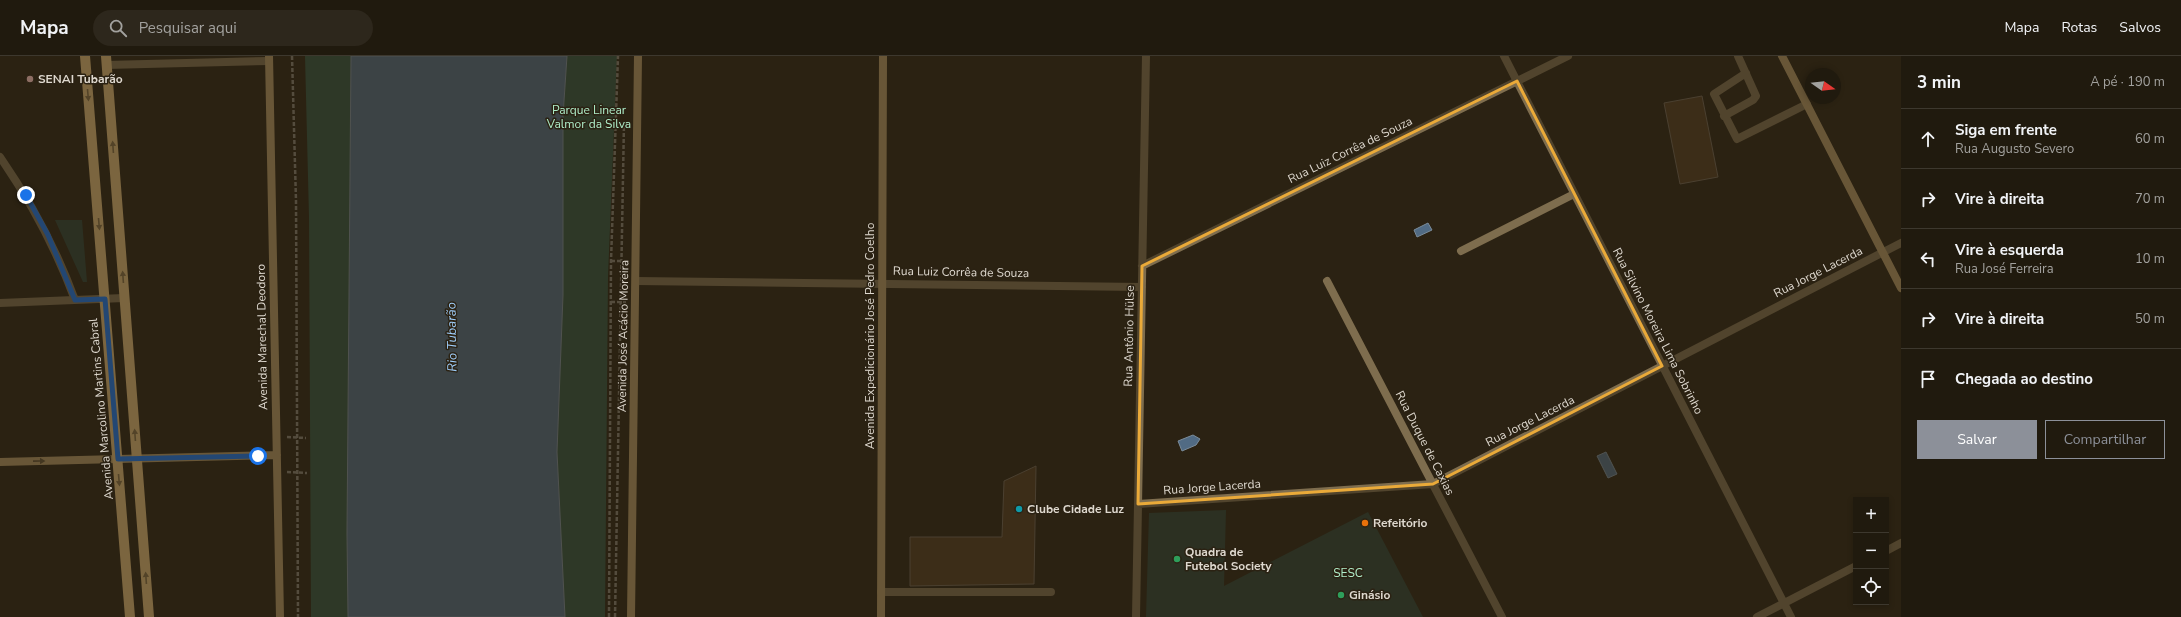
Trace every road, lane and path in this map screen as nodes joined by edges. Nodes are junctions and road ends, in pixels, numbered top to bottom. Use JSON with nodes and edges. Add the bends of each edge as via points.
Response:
{"nodes":[{"id":1,"x":85,"y":56,"type":"edge"},
{"id":2,"x":292,"y":56,"type":"edge"},
{"id":3,"x":618,"y":56,"type":"edge"},
{"id":4,"x":638,"y":56,"type":"edge"},
{"id":5,"x":883,"y":56,"type":"edge"},
{"id":6,"x":1146,"y":56,"type":"edge"},
{"id":7,"x":1504,"y":56,"type":"edge"},
{"id":8,"x":1568,"y":56,"type":"edge"},
{"id":9,"x":1738,"y":56,"type":"edge"},
{"id":10,"x":1782,"y":56,"type":"edge"},
{"id":11,"x":269,"y":58,"type":"edge"},
{"id":12,"x":191,"y":59,"type":"edge"},
{"id":13,"x":106,"y":60,"type":"edge"},
{"id":14,"x":1746,"y":73,"type":"junction"},
{"id":15,"x":1517,"y":81,"type":"junction"},
{"id":16,"x":1805,"y":100,"type":"edge"},
{"id":17,"x":1807,"y":104,"type":"joint"},
{"id":18,"x":1724,"y":116,"type":"junction"},
{"id":19,"x":624,"y":119,"type":"dead end"},
{"id":20,"x":0,"y":157,"type":"edge"},
{"id":21,"x":1574,"y":194,"type":"junction"},
{"id":22,"x":1901,"y":242,"type":"edge"},
{"id":23,"x":1461,"y":252,"type":"dead end"},
{"id":24,"x":1883,"y":252,"type":"junction"},
{"id":25,"x":1142,"y":266,"type":"junction"},
{"id":26,"x":636,"y":281,"type":"junction"},
{"id":27,"x":1327,"y":281,"type":"dead end"},
{"id":28,"x":882,"y":284,"type":"junction"},
{"id":29,"x":1142,"y":287,"type":"junction"},
{"id":30,"x":1901,"y":288,"type":"edge"},
{"id":31,"x":124,"y":298,"type":"junction"},
{"id":32,"x":105,"y":299,"type":"junction"},
{"id":33,"x":75,"y":300,"type":"junction"},
{"id":34,"x":0,"y":303,"type":"edge"},
{"id":35,"x":1662,"y":366,"type":"junction"},
{"id":36,"x":276,"y":436,"type":"junction"},
{"id":37,"x":298,"y":437,"type":"junction"},
{"id":38,"x":306,"y":438,"type":"dead end"},
{"id":39,"x":277,"y":455,"type":"junction"},
{"id":40,"x":118,"y":459,"type":"junction"},
{"id":41,"x":136,"y":459,"type":"junction"},
{"id":42,"x":0,"y":462,"type":"edge"},
{"id":43,"x":277,"y":472,"type":"junction"},
{"id":44,"x":298,"y":472,"type":"junction"},
{"id":45,"x":307,"y":473,"type":"dead end"},
{"id":46,"x":1433,"y":484,"type":"junction"},
{"id":47,"x":1138,"y":504,"type":"junction"},
{"id":48,"x":1901,"y":543,"type":"edge"},
{"id":49,"x":1889,"y":549,"type":"edge"},
{"id":50,"x":1853,"y":568,"type":"edge"},
{"id":51,"x":881,"y":592,"type":"junction"},
{"id":52,"x":1051,"y":592,"type":"dead end"},
{"id":53,"x":1784,"y":603,"type":"junction"},
{"id":54,"x":130,"y":617,"type":"edge"},
{"id":55,"x":149,"y":617,"type":"edge"},
{"id":56,"x":280,"y":617,"type":"edge"},
{"id":57,"x":298,"y":617,"type":"edge"},
{"id":58,"x":609,"y":617,"type":"edge"},
{"id":59,"x":615,"y":617,"type":"edge"},
{"id":60,"x":631,"y":617,"type":"edge"},
{"id":61,"x":881,"y":617,"type":"edge"},
{"id":62,"x":1136,"y":617,"type":"edge"},
{"id":63,"x":1502,"y":617,"type":"edge"},
{"id":64,"x":1757,"y":617,"type":"edge"},
{"id":65,"x":1791,"y":617,"type":"edge"}],
"edges":[{"from":1,"to":32,"type":"main road","name":"Avenida Marcolino Martins Cabral","one_way":true},
{"from":2,"to":37,"type":"path"},
{"from":3,"to":58,"type":"path","via":[[611,261]]},
{"from":4,"to":26,"type":"main road","name":"Avenida José Acácio Moreira"},
{"from":5,"to":28,"type":"main road","name":"Avenida Expedicionário José Pedro Coelho"},
{"from":6,"to":25,"type":"street","name":"Rua Antônio Hülse"},
{"from":7,"to":15,"type":"street","name":"Rua Silvino Moreira Lima Sobrinho"},
{"from":8,"to":15,"type":"street","name":"Rua Luiz Corrêa de Souza"},
{"from":9,"to":14,"type":"street"},
{"from":10,"to":16,"type":"main road"},
{"from":11,"to":12,"type":"street"},
{"from":11,"to":36,"type":"main road","name":"Avenida Marechal Deodoro"},
{"from":12,"to":13,"type":"street"},
{"from":31,"to":13,"type":"main road","one_way":true},
{"from":14,"to":18,"type":"street","via":[[1714,94]]},
{"from":14,"to":18,"type":"street","via":[[1756,96]]},
{"from":15,"to":21,"type":"street","name":"Rua Silvino Moreira Lima Sobrinho"},
{"from":15,"to":25,"type":"street","name":"Rua Luiz Corrêa de Souza"},
{"from":17,"to":18,"type":"street","via":[[1737,139]]},
{"from":17,"to":24,"type":"main road"},
{"from":19,"to":59,"type":"path"},
{"from":20,"to":33,"type":"street","via":[[26,195],[48,235]]},
{"from":21,"to":23,"type":"street"},
{"from":21,"to":35,"type":"street","name":"Rua Silvino Moreira Lima Sobrinho"},
{"from":22,"to":24,"type":"street","name":"Rua Jorge Lacerda"},
{"from":24,"to":30,"type":"main road"},
{"from":24,"to":35,"type":"street","name":"Rua Jorge Lacerda"},
{"from":25,"to":29,"type":"street","name":"Rua Antônio Hülse"},
{"from":26,"to":28,"type":"street","name":"Rua Luiz Corrêa de Souza"},
{"from":26,"to":60,"type":"main road","name":"Avenida José Acácio Moreira"},
{"from":27,"to":46,"type":"street","name":"Rua Duque de Caxias"},
{"from":28,"to":29,"type":"street","name":"Rua Luiz Corrêa de Souza"},
{"from":28,"to":51,"type":"main road","name":"Avenida Expedicionário José Pedro Coelho"},
{"from":29,"to":47,"type":"street","name":"Rua Antônio Hülse"},
{"from":31,"to":32,"type":"street"},
{"from":41,"to":31,"type":"main road","one_way":true},
{"from":32,"to":33,"type":"street"},
{"from":32,"to":40,"type":"main road","name":"Avenida Marcolino Martins Cabral"},
{"from":33,"to":34,"type":"street"},
{"from":35,"to":46,"type":"street","name":"Rua Jorge Lacerda"},
{"from":35,"to":53,"type":"street","name":"Rua Silvino Moreira Lima Sobrinho"},
{"from":36,"to":37,"type":"path"},
{"from":36,"to":39,"type":"main road","name":"Avenida Marechal Deodoro"},
{"from":37,"to":38,"type":"path"},
{"from":37,"to":44,"type":"path"},
{"from":39,"to":41,"type":"main road"},
{"from":39,"to":43,"type":"main road","name":"Avenida Marechal Deodoro"},
{"from":40,"to":41,"type":"main road"},
{"from":42,"to":40,"type":"main road","one_way":true},
{"from":40,"to":54,"type":"main road","name":"Avenida Marcolino Martins Cabral","one_way":true},
{"from":55,"to":41,"type":"main road","one_way":true},
{"from":43,"to":44,"type":"path"},
{"from":43,"to":56,"type":"main road","name":"Avenida Marechal Deodoro"},
{"from":44,"to":45,"type":"path"},
{"from":44,"to":57,"type":"path"},
{"from":46,"to":47,"type":"street","name":"Rua Jorge Lacerda"},
{"from":46,"to":63,"type":"street","name":"Rua Duque de Caxias"},
{"from":47,"to":62,"type":"street","name":"Rua Antônio Hülse"},
{"from":48,"to":49,"type":"street"},
{"from":50,"to":53,"type":"street"},
{"from":51,"to":52,"type":"street"},
{"from":51,"to":61,"type":"main road","name":"Avenida Expedicionário José Pedro Coelho"},
{"from":53,"to":64,"type":"street"},
{"from":53,"to":65,"type":"street","name":"Rua Silvino Moreira Lima Sobrinho"}]}
